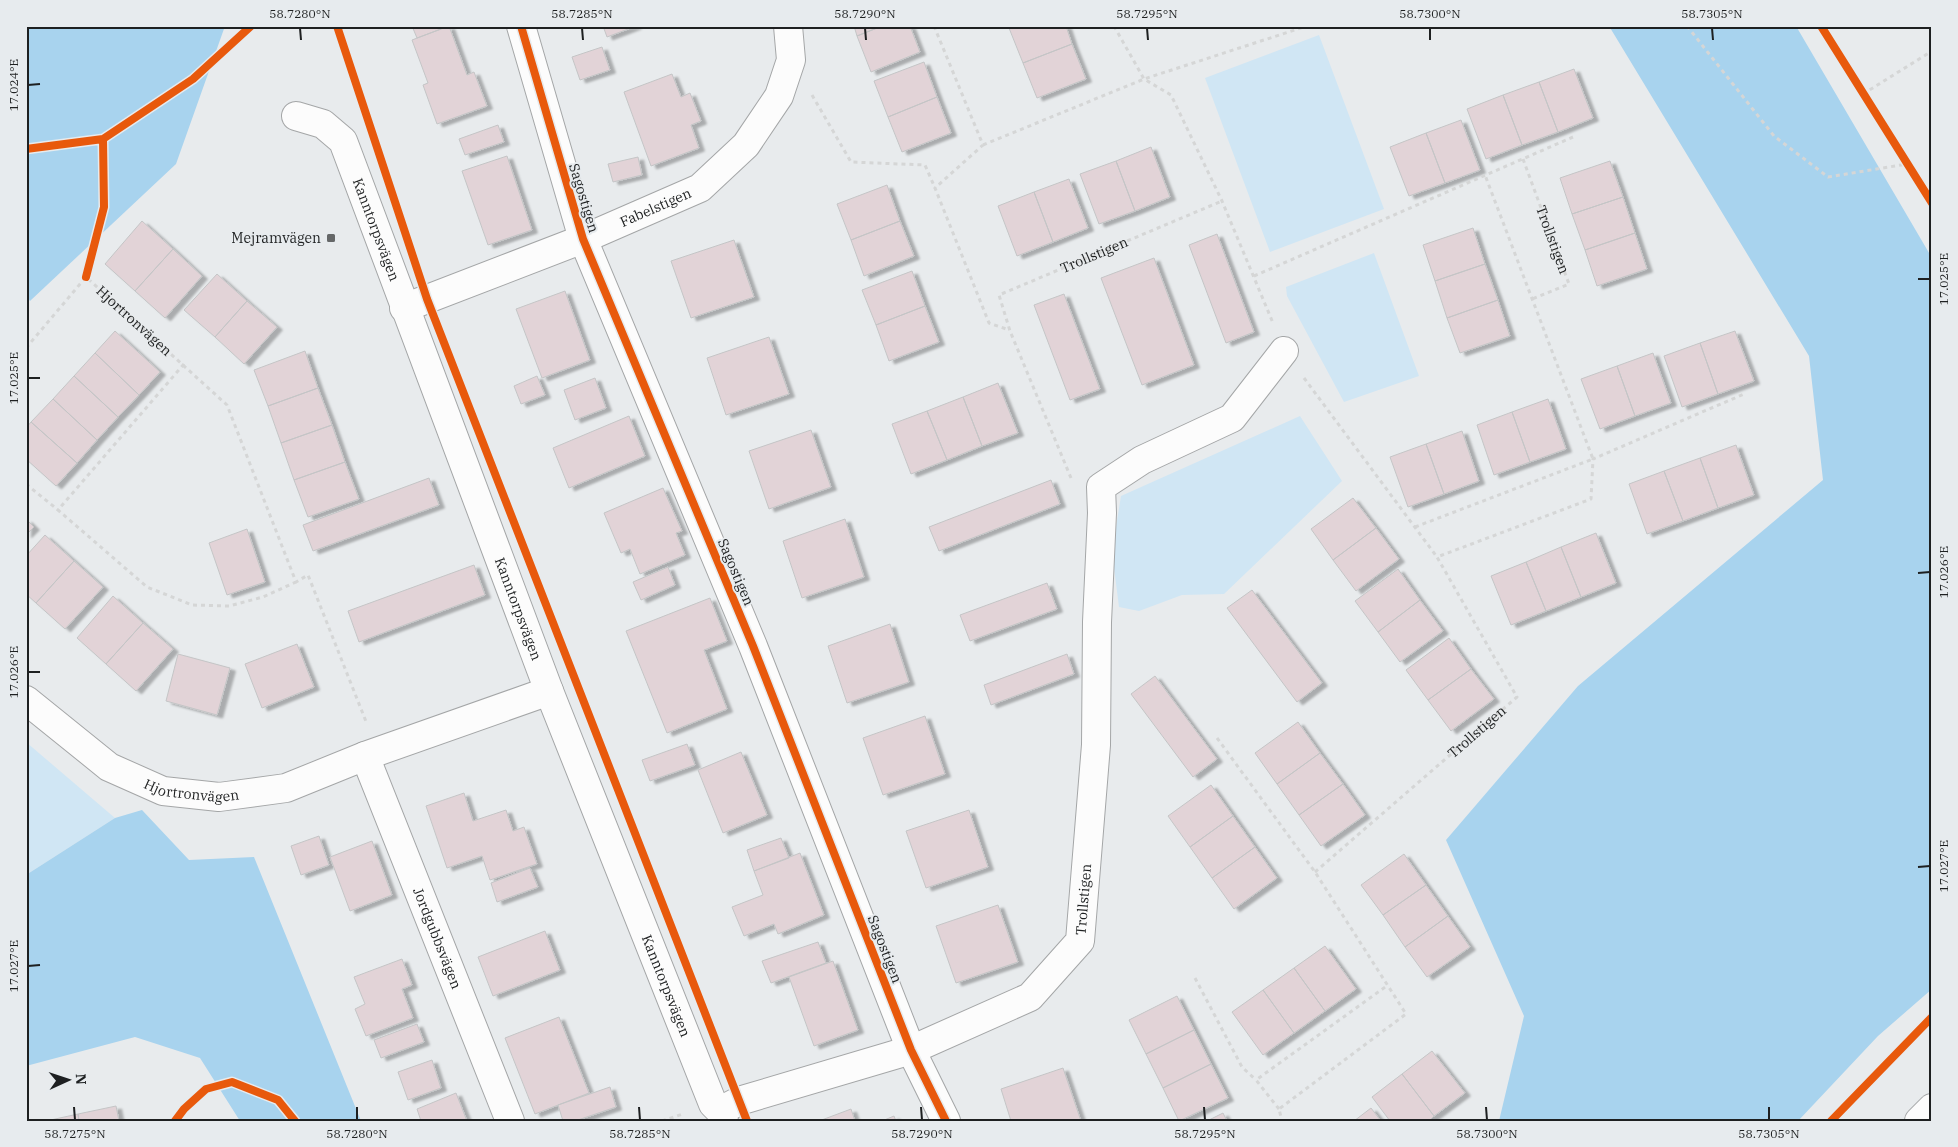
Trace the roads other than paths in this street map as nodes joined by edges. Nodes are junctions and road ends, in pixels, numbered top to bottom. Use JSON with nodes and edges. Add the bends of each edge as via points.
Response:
{"nodes":[{"id":1,"x":521,"y":26,"type":"edge"},
{"id":2,"x":788,"y":26,"type":"edge"},
{"id":3,"x":296,"y":116,"type":"dead end"},
{"id":4,"x":583,"y":240,"type":"junction"},
{"id":5,"x":404,"y":308,"type":"junction"},
{"id":6,"x":1284,"y":351,"type":"road end"},
{"id":7,"x":549,"y":691,"type":"junction"},
{"id":8,"x":26,"y":700,"type":"edge"},
{"id":9,"x":372,"y":754,"type":"junction"},
{"id":10,"x":911,"y":1050,"type":"junction"},
{"id":11,"x":1932,"y":1108,"type":"edge"},
{"id":12,"x":722,"y":1116,"type":"edge"},
{"id":13,"x":510,"y":1121,"type":"edge"},
{"id":14,"x":946,"y":1121,"type":"edge"},
{"id":15,"x":1919,"y":1121,"type":"edge"}],
"edges":[{"from":1,"to":4,"type":"street","name":"Sagostigen"},
{"from":2,"to":4,"type":"street","name":"Fabelstigen","via":[[791,60],[779,96],[746,145],[700,188]]},
{"from":3,"to":5,"type":"street","name":"Kanntorpsvägen","via":[[323,124],[343,141]]},
{"from":4,"to":5,"type":"street","name":"Fabelstigen"},
{"from":4,"to":10,"type":"street","name":"Sagostigen","via":[[753,646]]},
{"from":5,"to":7,"type":"street","name":"Kanntorpsvägen"},
{"from":6,"to":10,"type":"street","name":"Trollstigen","via":[[1232,418],[1142,460],[1101,487],[1096,745],[1080,941],[1030,996]]},
{"from":7,"to":9,"type":"street","name":"Hjortronvägen"},
{"from":7,"to":12,"type":"street","name":"Kanntorpsvägen","via":[[713,1104]]},
{"from":8,"to":9,"type":"street","name":"Hjortronvägen","via":[[110,768],[163,791],[219,797],[286,788]]},
{"from":9,"to":13,"type":"street","name":"Jordgubbsvägen"},
{"from":10,"to":12,"type":"street","name":"Trollstigen","via":[[739,1101]]},
{"from":10,"to":14,"type":"street","name":"Sagostigen"},
{"from":11,"to":15,"type":"street"}]}
